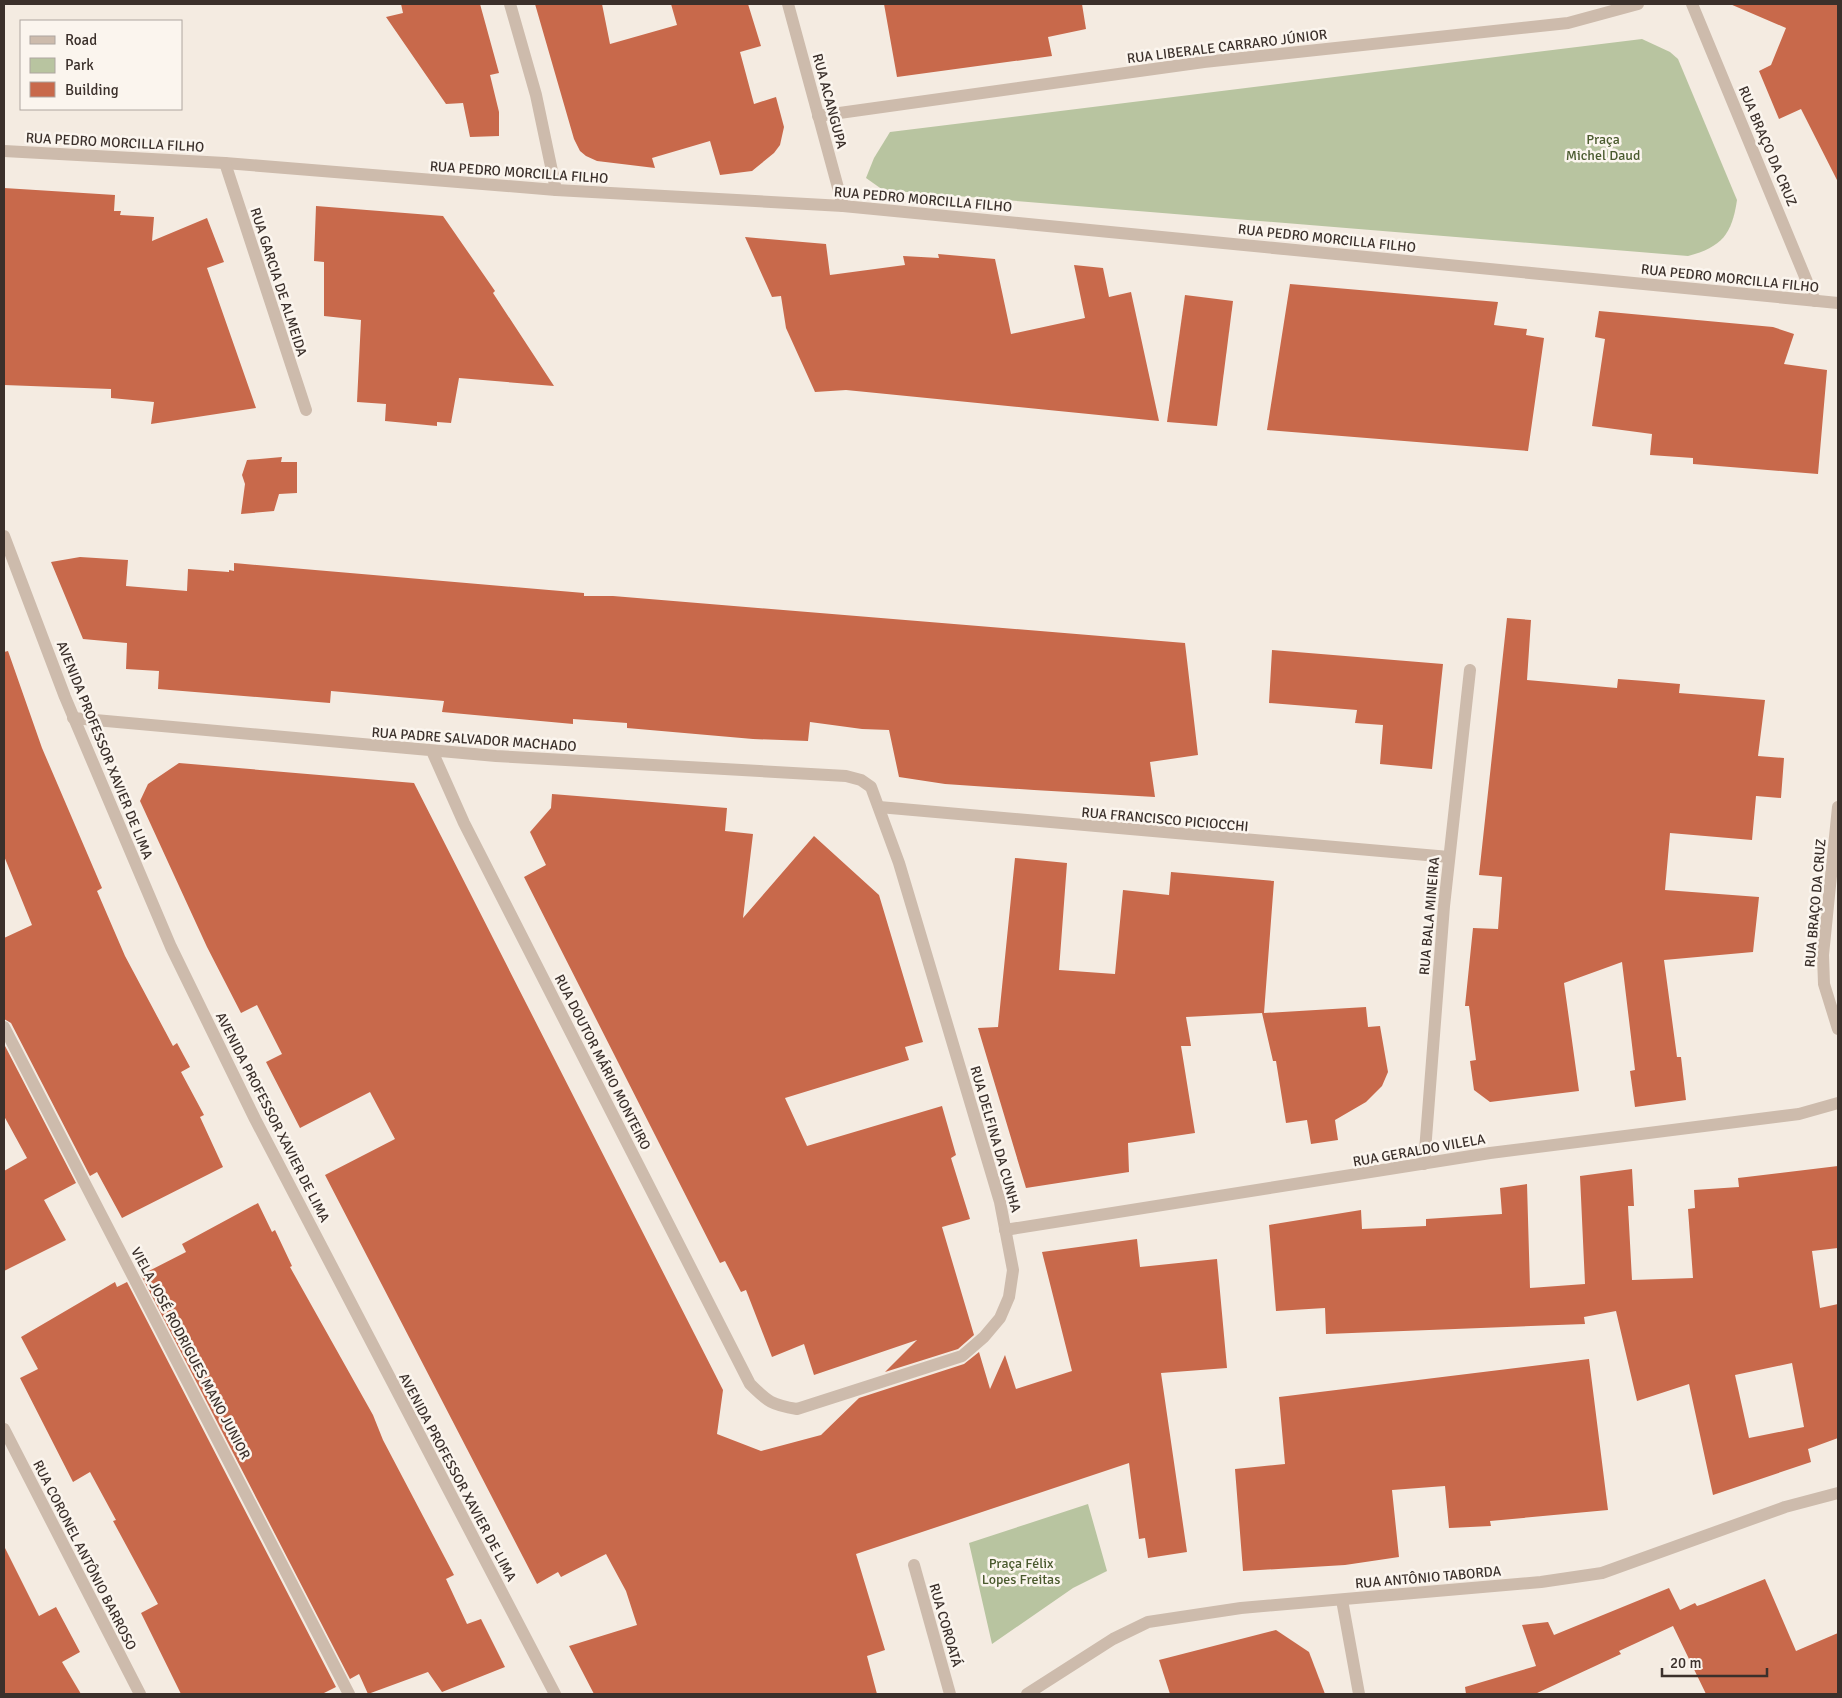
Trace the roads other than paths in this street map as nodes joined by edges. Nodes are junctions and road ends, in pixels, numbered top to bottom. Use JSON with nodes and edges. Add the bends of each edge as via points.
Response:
{"nodes":[{"id":1,"x":510,"y":4,"type":"edge"},
{"id":2,"x":788,"y":4,"type":"edge"},
{"id":3,"x":1638,"y":4,"type":"edge"},
{"id":4,"x":1692,"y":4,"type":"edge"},
{"id":5,"x":818,"y":116,"type":"junction"},
{"id":6,"x":4,"y":151,"type":"edge"},
{"id":7,"x":225,"y":163,"type":"junction"},
{"id":8,"x":556,"y":190,"type":"junction"},
{"id":9,"x":843,"y":206,"type":"junction"},
{"id":10,"x":1815,"y":301,"type":"junction"},
{"id":11,"x":1838,"y":303,"type":"edge"},
{"id":12,"x":306,"y":410,"type":"dead end"},
{"id":13,"x":4,"y":536,"type":"edge"},
{"id":14,"x":1470,"y":670,"type":"dead end"},
{"id":15,"x":74,"y":718,"type":"junction"},
{"id":16,"x":432,"y":751,"type":"junction"},
{"id":17,"x":871,"y":787,"type":"joint"},
{"id":18,"x":879,"y":807,"type":"junction"},
{"id":19,"x":1838,"y":807,"type":"edge"},
{"id":20,"x":1449,"y":857,"type":"junction"},
{"id":21,"x":1834,"y":893,"type":"edge"},
{"id":22,"x":4,"y":1027,"type":"edge"},
{"id":23,"x":1838,"y":1029,"type":"edge"},
{"id":24,"x":1838,"y":1103,"type":"edge"},
{"id":25,"x":1424,"y":1164,"type":"junction"},
{"id":26,"x":1005,"y":1230,"type":"junction"},
{"id":27,"x":750,"y":1384,"type":"joint"},
{"id":28,"x":4,"y":1428,"type":"edge"},
{"id":29,"x":1838,"y":1493,"type":"edge"},
{"id":30,"x":914,"y":1564,"type":"dead end"},
{"id":31,"x":1342,"y":1600,"type":"junction"},
{"id":32,"x":140,"y":1694,"type":"edge"},
{"id":33,"x":349,"y":1694,"type":"edge"},
{"id":34,"x":555,"y":1694,"type":"edge"},
{"id":35,"x":950,"y":1694,"type":"edge"},
{"id":36,"x":1027,"y":1694,"type":"edge"},
{"id":37,"x":1359,"y":1694,"type":"edge"}],
"edges":[{"from":1,"to":8,"type":"street","via":[[536,95]]},
{"from":2,"to":5,"type":"street","name":"RUA ACANGUPA"},
{"from":3,"to":5,"type":"street","name":"RUA LIBERALE CARRARO JÚNIOR","via":[[1568,23],[1204,62]]},
{"from":4,"to":10,"type":"street","name":"RUA BRAÇO DA CRUZ"},
{"from":5,"to":9,"type":"street","name":"RUA ACANGUPA"},
{"from":6,"to":7,"type":"street","name":"RUA PEDRO MORCILLA FILHO"},
{"from":7,"to":8,"type":"street","name":"RUA PEDRO MORCILLA FILHO"},
{"from":7,"to":12,"type":"street","name":"RUA GARCIA DE ALMEIDA"},
{"from":8,"to":9,"type":"street","name":"RUA PEDRO MORCILLA FILHO"},
{"from":9,"to":10,"type":"street","name":"RUA PEDRO MORCILLA FILHO"},
{"from":10,"to":11,"type":"street","name":"RUA PEDRO MORCILLA FILHO"},
{"from":13,"to":15,"type":"street","name":"AVENIDA PROFESSOR XAVIER DE LIMA"},
{"from":14,"to":20,"type":"street","name":"RUA BALA MINEIRA"},
{"from":15,"to":16,"type":"street","name":"RUA PADRE SALVADOR MACHADO"},
{"from":15,"to":34,"type":"street","name":"AVENIDA PROFESSOR XAVIER DE LIMA","via":[[171,947],[255,1119]]},
{"from":16,"to":17,"type":"street","name":"RUA PADRE SALVADOR MACHADO","via":[[846,776],[862,780]]},
{"from":16,"to":27,"type":"street","name":"RUA DOUTOR MÁRIO MONTEIRO","via":[[464,823]]},
{"from":17,"to":18,"type":"street","name":"RUA DELFINA DA CUNHA"},
{"from":18,"to":20,"type":"street","name":"RUA FRANCISCO PICIOCCHI"},
{"from":18,"to":26,"type":"street","name":"RUA DELFINA DA CUNHA","via":[[899,863],[997,1193]]},
{"from":19,"to":21,"type":"street","name":"RUA BRAÇO DA CRUZ"},
{"from":20,"to":25,"type":"street","name":"RUA BALA MINEIRA"},
{"from":21,"to":23,"type":"street","name":"RUA BRAÇO DA CRUZ","via":[[1823,955],[1824,984]]},
{"from":22,"to":33,"type":"street","name":"VIELA JOSÉ RODRIGUES MANO JUNIOR"},
{"from":24,"to":25,"type":"street","name":"RUA GERALDO VILELA","via":[[1800,1114]]},
{"from":25,"to":26,"type":"street","name":"RUA GERALDO VILELA"},
{"from":26,"to":27,"type":"street","name":"RUA DELFINA DA CUNHA","via":[[1013,1270],[1009,1297],[1000,1318],[962,1356],[797,1409],[776,1406]]},
{"from":28,"to":32,"type":"street","name":"RUA CORONEL ANTÔNIO BARROSO"},
{"from":29,"to":31,"type":"street","name":"RUA ANTÔNIO TABORDA","via":[[1785,1507],[1602,1573],[1541,1582]]},
{"from":30,"to":35,"type":"street","name":"RUA COROATÁ"},
{"from":31,"to":36,"type":"street","name":"RUA ANTÔNIO TABORDA","via":[[1241,1608],[1148,1622],[1113,1639]]},
{"from":31,"to":37,"type":"street"}]}
